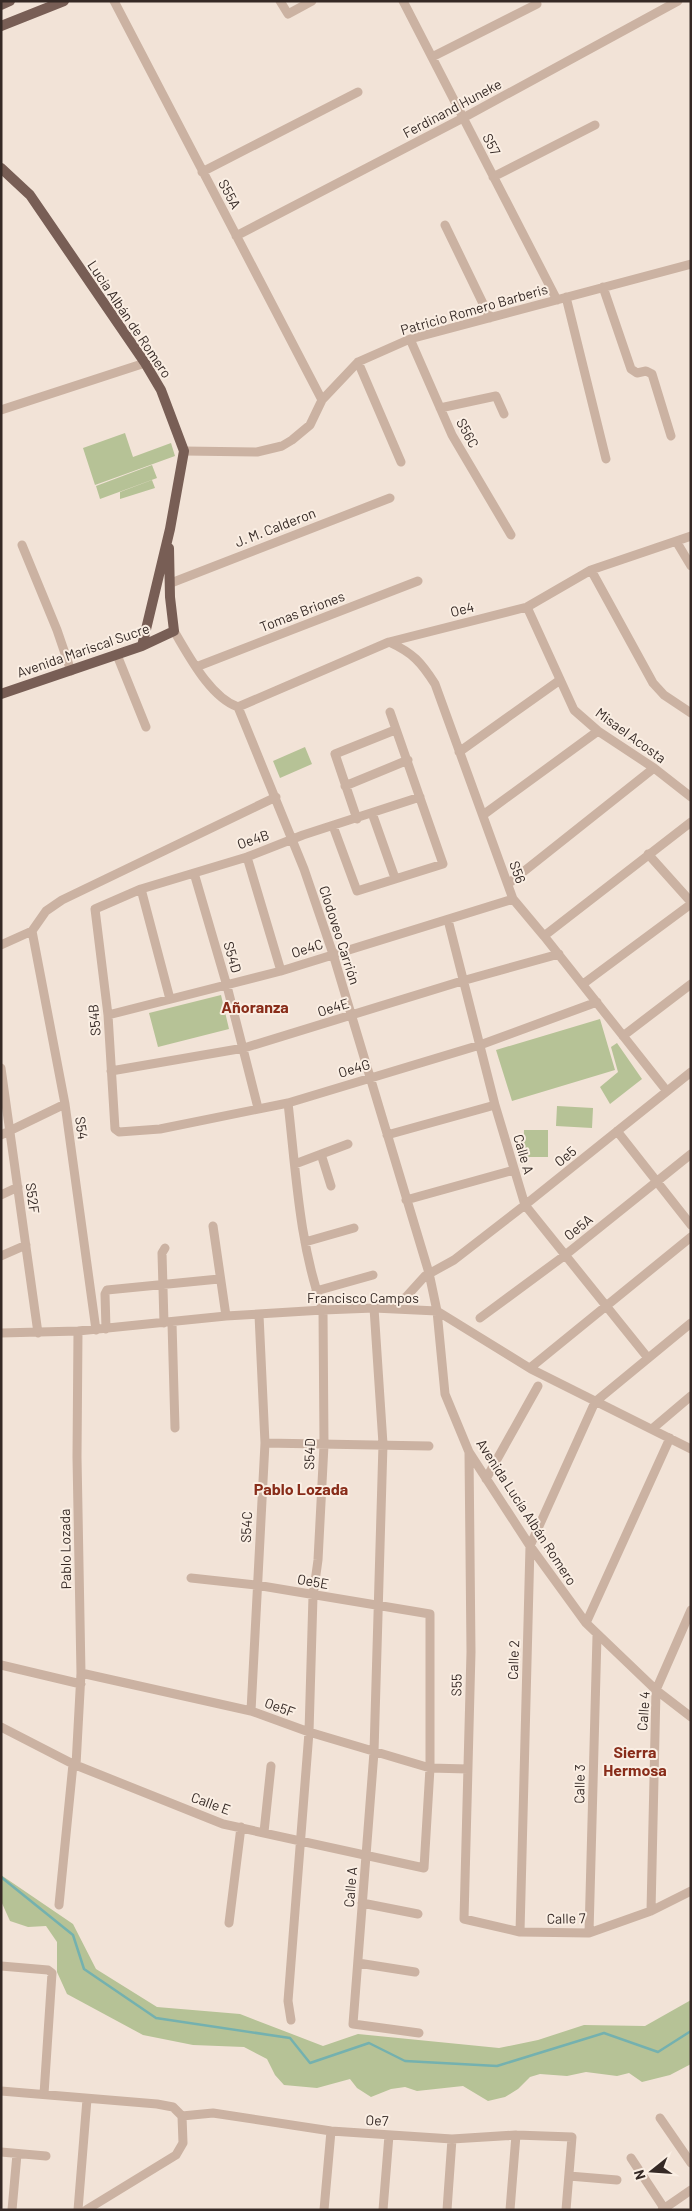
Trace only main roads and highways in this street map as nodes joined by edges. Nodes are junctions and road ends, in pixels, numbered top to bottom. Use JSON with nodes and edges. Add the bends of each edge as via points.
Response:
{"nodes":[{"id":1,"x":10,"y":1,"type":"edge"},
{"id":2,"x":64,"y":1,"type":"edge"},
{"id":3,"x":1,"y":5,"type":"edge"},
{"id":4,"x":1,"y":26,"type":"edge"},
{"id":5,"x":1,"y":168,"type":"edge"},
{"id":6,"x":169,"y":537,"type":"junction"},
{"id":7,"x":153,"y":597,"type":"junction"},
{"id":8,"x":170,"y":597,"type":"junction"},
{"id":9,"x":142,"y":646,"type":"junction"},
{"id":10,"x":1,"y":694,"type":"edge"}],
"edges":[{"from":1,"to":3,"type":"main road"},
{"from":2,"to":4,"type":"main road"},
{"from":5,"to":6,"type":"main road","name":"Lucía Albán de Romero","via":[[30,195],[161,390],[184,452]]},
{"from":6,"to":7,"type":"main road"},
{"from":6,"to":8,"type":"main road"},
{"from":7,"to":8,"type":"main road","via":[[162,594]]},
{"from":7,"to":9,"type":"main road"},
{"from":8,"to":9,"type":"main road","name":"Avenida Mariscal Sucre","via":[[174,631]]},
{"from":9,"to":10,"type":"main road","name":"Avenida Mariscal Sucre"}]}
